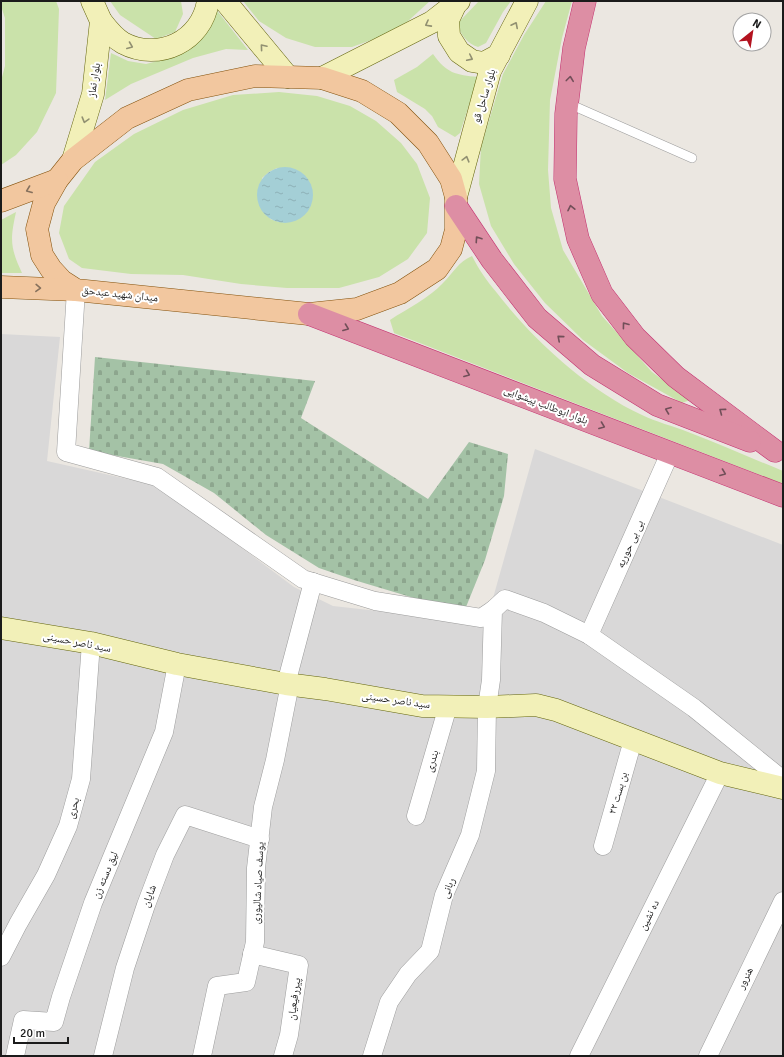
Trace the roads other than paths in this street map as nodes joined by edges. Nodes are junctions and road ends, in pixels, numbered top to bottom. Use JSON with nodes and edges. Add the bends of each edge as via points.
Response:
{"nodes":[{"id":1,"x":92,"y":1,"type":"edge"},
{"id":2,"x":208,"y":1,"type":"edge"},
{"id":3,"x":225,"y":1,"type":"edge"},
{"id":4,"x":527,"y":1,"type":"edge"},
{"id":5,"x":585,"y":1,"type":"edge"},
{"id":6,"x":457,"y":2,"type":"edge"},
{"id":7,"x":101,"y":21,"type":"junction"},
{"id":8,"x":499,"y":55,"type":"junction"},
{"id":9,"x":288,"y":77,"type":"junction"},
{"id":10,"x":322,"y":78,"type":"junction"},
{"id":11,"x":567,"y":103,"type":"junction"},
{"id":12,"x":692,"y":158,"type":"dead end"},
{"id":13,"x":73,"y":160,"type":"junction"},
{"id":14,"x":57,"y":180,"type":"junction"},
{"id":15,"x":1,"y":201,"type":"edge"},
{"id":16,"x":456,"y":202,"type":"junction"},
{"id":17,"x":1,"y":287,"type":"edge"},
{"id":18,"x":76,"y":290,"type":"junction"},
{"id":19,"x":310,"y":314,"type":"junction"},
{"id":20,"x":670,"y":453,"type":"junction"},
{"id":21,"x":779,"y":453,"type":"edge"},
{"id":22,"x":783,"y":496,"type":"edge"},
{"id":23,"x":313,"y":582,"type":"junction"},
{"id":24,"x":493,"y":610,"type":"junction"},
{"id":25,"x":1,"y":628,"type":"edge"},
{"id":26,"x":589,"y":635,"type":"junction"},
{"id":27,"x":91,"y":643,"type":"junction"},
{"id":28,"x":177,"y":664,"type":"junction"},
{"id":29,"x":286,"y":684,"type":"junction"},
{"id":30,"x":448,"y":706,"type":"junction"},
{"id":31,"x":487,"y":706,"type":"junction"},
{"id":32,"x":633,"y":740,"type":"junction"},
{"id":33,"x":720,"y":774,"type":"junction"},
{"id":34,"x":783,"y":780,"type":"edge"},
{"id":35,"x":783,"y":788,"type":"edge"},
{"id":36,"x":416,"y":816,"type":"dead end"},
{"id":37,"x":260,"y":839,"type":"junction"},
{"id":38,"x":603,"y":846,"type":"dead end"},
{"id":39,"x":783,"y":901,"type":"edge"},
{"id":40,"x":252,"y":954,"type":"junction"},
{"id":41,"x":1,"y":957,"type":"edge"},
{"id":42,"x":15,"y":1056,"type":"edge"},
{"id":43,"x":103,"y":1056,"type":"edge"},
{"id":44,"x":202,"y":1056,"type":"edge"},
{"id":45,"x":283,"y":1056,"type":"edge"},
{"id":46,"x":372,"y":1056,"type":"edge"},
{"id":47,"x":579,"y":1056,"type":"edge"},
{"id":48,"x":708,"y":1056,"type":"edge"}],
"edges":[{"from":1,"to":7,"type":"main road"},
{"from":7,"to":2,"type":"main road","one_way":true,"via":[[122,43],[150,51],[165,49],[191,35],[200,23]]},
{"from":9,"to":3,"type":"main road","one_way":true},
{"from":8,"to":4,"type":"main road","name":"بلوار ساحل قو","one_way":true},
{"from":11,"to":5,"type":"highway","one_way":true,"via":[[574,48]]},
{"from":6,"to":8,"type":"main road","one_way":true,"via":[[448,20],[449,36],[459,52],[472,61],[484,63]]},
{"from":6,"to":10,"type":"main road","one_way":true,"via":[[432,22]]},
{"from":7,"to":13,"type":"main road","name":"بلوار نماز","one_way":true,"via":[[93,94]]},
{"from":16,"to":8,"type":"main road","name":"بلوار ساحل قو","one_way":true,"via":[[490,71]]},
{"from":9,"to":10,"type":"main road","name":"میدان شهید عبدحق"},
{"from":9,"to":13,"type":"main road","name":"میدان شهید عبدحق","via":[[254,76],[188,90],[127,118]]},
{"from":10,"to":16,"type":"main road","name":"میدان شهید عبدحق","via":[[362,91],[398,113],[428,143],[451,178]]},
{"from":11,"to":12,"type":"lane"},
{"from":21,"to":11,"type":"highway","one_way":true,"via":[[676,377],[635,338],[602,294],[578,240],[565,178]]},
{"from":13,"to":14,"type":"main road","name":"میدان شهید عبدحق"},
{"from":14,"to":15,"type":"main road","one_way":true},
{"from":14,"to":18,"type":"main road","name":"میدان شهید عبدحق","via":[[44,203],[37,229],[42,255],[62,281]]},
{"from":16,"to":19,"type":"main road","name":"میدان شهید عبدحق","via":[[456,230],[451,249],[437,269],[400,293],[357,309]]},
{"from":21,"to":16,"type":"highway","one_way":true,"via":[[657,405],[592,366],[537,318],[492,260]]},
{"from":17,"to":18,"type":"main road","one_way":true},
{"from":18,"to":19,"type":"main road","name":"میدان شهید عبدحق"},
{"from":18,"to":23,"type":"street","via":[[66,452],[157,477],[303,579]]},
{"from":19,"to":20,"type":"highway","name":"بلوار ابوطالب پیشوایی","one_way":true},
{"from":20,"to":22,"type":"highway","name":"بلوار ابوطالب پیشوایی","one_way":true},
{"from":20,"to":26,"type":"street","name":"بی بی حوریه"},
{"from":23,"to":24,"type":"street","via":[[376,601],[480,618]]},
{"from":23,"to":29,"type":"street","name":"یوسف صیاد شالیوری"},
{"from":24,"to":26,"type":"street","via":[[505,599],[544,613]]},
{"from":24,"to":31,"type":"street","name":"ربانی","via":[[491,680]]},
{"from":25,"to":27,"type":"main road","name":"سید ناصر حسینی"},
{"from":26,"to":34,"type":"street","via":[[694,708]]},
{"from":27,"to":28,"type":"main road","name":"سید ناصر حسینی"},
{"from":27,"to":41,"type":"street","name":"بحری","via":[[81,779],[68,826],[46,875]]},
{"from":28,"to":29,"type":"main road","name":"سید ناصر حسینی"},
{"from":28,"to":42,"type":"street","name":"لیق دسته زن","via":[[164,732],[93,903],[54,1022],[23,1020]]},
{"from":29,"to":30,"type":"main road","name":"سید ناصر حسینی","via":[[422,706]]},
{"from":29,"to":37,"type":"street","name":"یوسف صیاد شالیوری","via":[[288,694],[263,807]]},
{"from":30,"to":31,"type":"main road","name":"سید ناصر حسینی"},
{"from":30,"to":36,"type":"street","name":"بندری"},
{"from":31,"to":32,"type":"main road","name":"سید ناصر حسینی","via":[[536,705],[556,710]]},
{"from":31,"to":46,"type":"street","name":"ربانی","via":[[486,771],[470,835],[444,895],[430,951],[408,974],[389,1002]]},
{"from":32,"to":33,"type":"main road","name":"سید ناصر حسینی"},
{"from":32,"to":38,"type":"street","name":"بن بست ۲۲"},
{"from":33,"to":35,"type":"main road","name":"سید ناصر حسینی"},
{"from":33,"to":47,"type":"street","name":"ده نشین"},
{"from":37,"to":40,"type":"street","name":"یوسف صیاد شالیوری","via":[[256,868],[255,942]]},
{"from":37,"to":43,"type":"street","name":"شایان","via":[[185,815],[165,855],[146,905],[125,968]]},
{"from":39,"to":48,"type":"street","name":"هنرور"},
{"from":40,"to":44,"type":"street","name":"یوسف صیاد شالیوری","via":[[246,982],[217,986]]},
{"from":40,"to":45,"type":"street","name":"پیررفیعیان","via":[[299,965]]}]}
